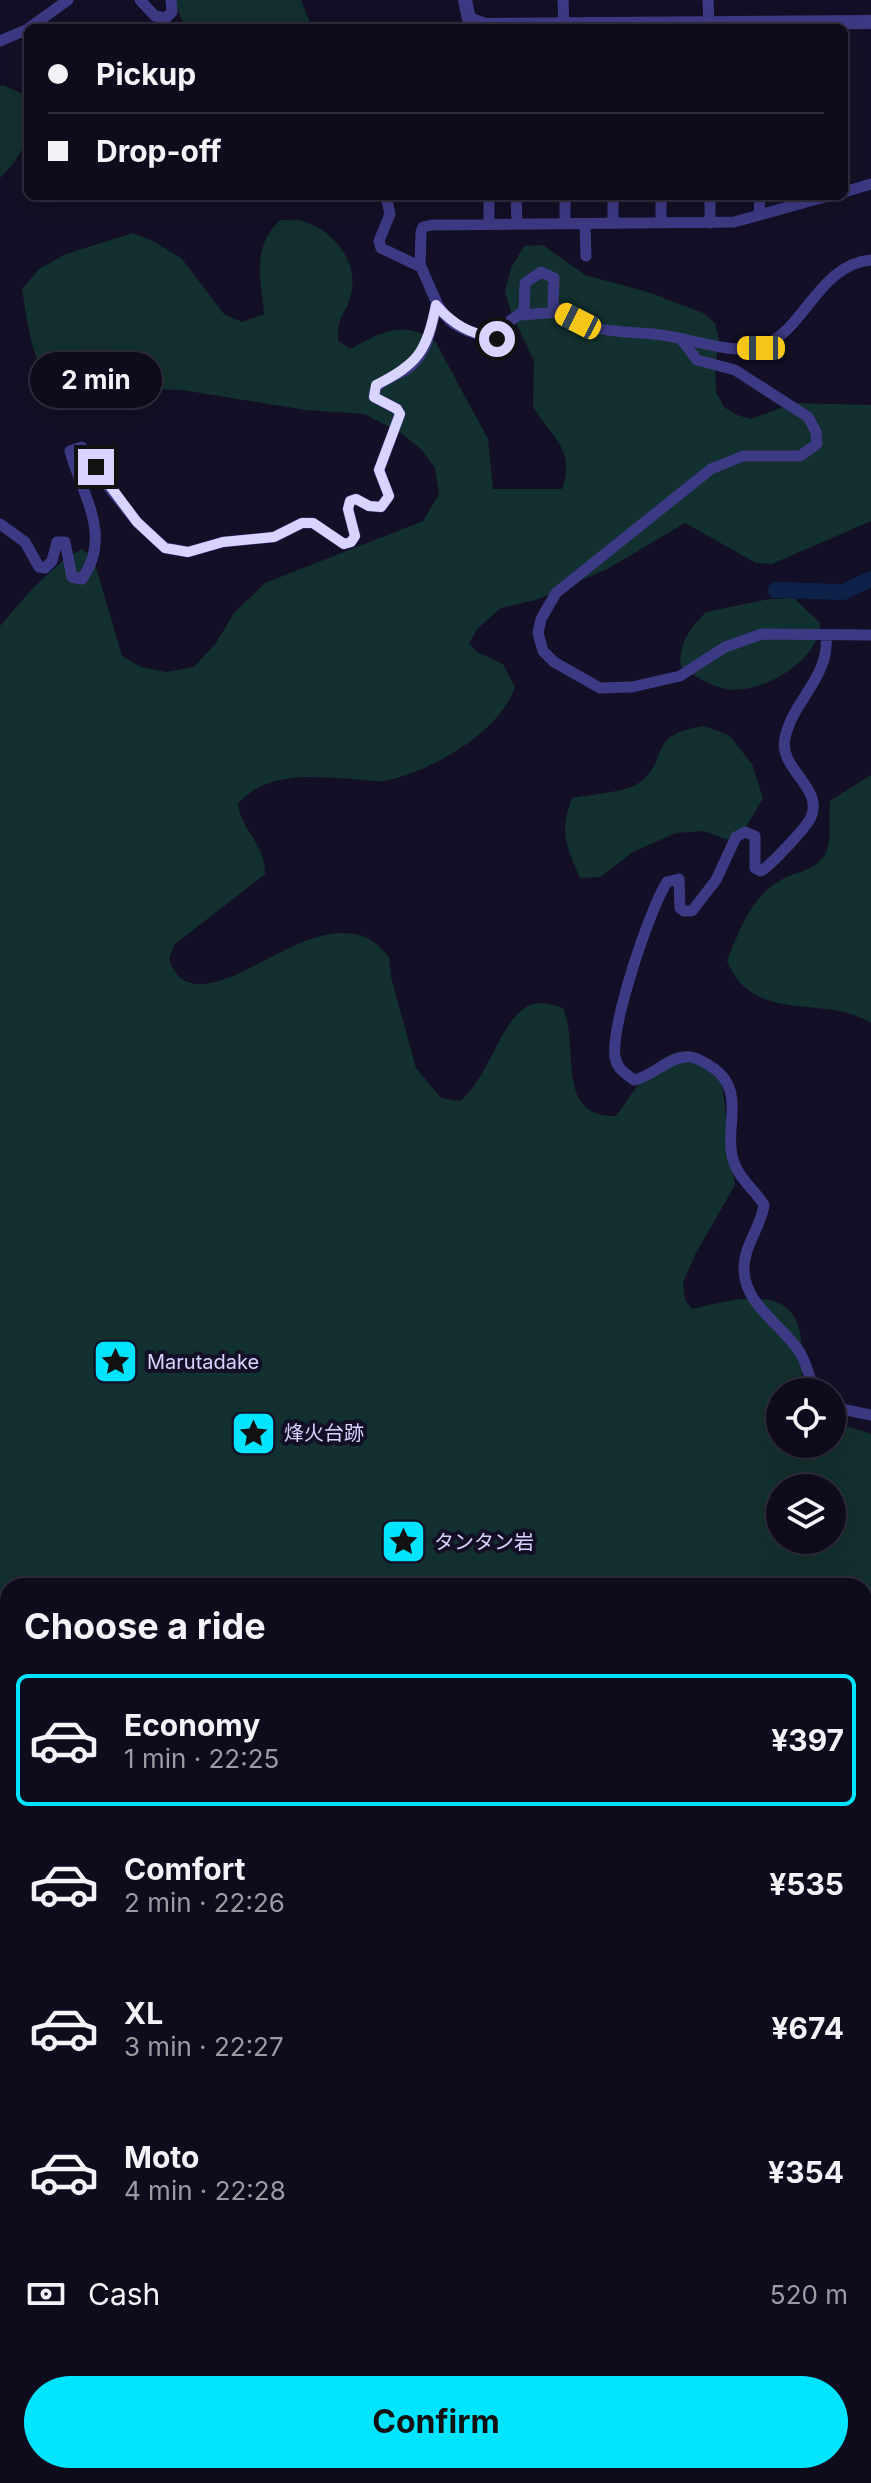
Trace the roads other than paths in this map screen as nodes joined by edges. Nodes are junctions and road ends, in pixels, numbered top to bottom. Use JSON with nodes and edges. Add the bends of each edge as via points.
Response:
{"nodes":[{"id":1,"x":68,"y":0,"type":"edge"},
{"id":2,"x":140,"y":0,"type":"edge"},
{"id":3,"x":171,"y":0,"type":"edge"},
{"id":4,"x":465,"y":0,"type":"edge"},
{"id":5,"x":563,"y":0,"type":"edge"},
{"id":6,"x":708,"y":0,"type":"edge"},
{"id":7,"x":871,"y":22,"type":"edge"},
{"id":8,"x":35,"y":24,"type":"edge"},
{"id":9,"x":482,"y":24,"type":"edge"},
{"id":10,"x":564,"y":24,"type":"edge"},
{"id":11,"x":709,"y":24,"type":"edge"},
{"id":12,"x":842,"y":24,"type":"edge"},
{"id":13,"x":24,"y":30,"type":"edge"},
{"id":14,"x":0,"y":41,"type":"edge"},
{"id":15,"x":871,"y":184,"type":"edge"},
{"id":16,"x":848,"y":191,"type":"edge"},
{"id":17,"x":387,"y":200,"type":"edge"},
{"id":18,"x":489,"y":200,"type":"edge"},
{"id":19,"x":516,"y":200,"type":"edge"},
{"id":20,"x":565,"y":200,"type":"edge"},
{"id":21,"x":613,"y":200,"type":"edge"},
{"id":22,"x":661,"y":200,"type":"edge"},
{"id":23,"x":710,"y":200,"type":"edge"},
{"id":24,"x":760,"y":200,"type":"edge"},
{"id":25,"x":813,"y":200,"type":"edge"},
{"id":26,"x":759,"y":215,"type":"junction"},
{"id":27,"x":613,"y":223,"type":"junction"},
{"id":28,"x":661,"y":223,"type":"junction"},
{"id":29,"x":710,"y":223,"type":"junction"},
{"id":30,"x":489,"y":224,"type":"junction"},
{"id":31,"x":517,"y":224,"type":"junction"},
{"id":32,"x":565,"y":224,"type":"junction"},
{"id":33,"x":585,"y":224,"type":"junction"},
{"id":34,"x":586,"y":256,"type":"dead end"},
{"id":35,"x":871,"y":260,"type":"edge"},
{"id":36,"x":420,"y":266,"type":"junction"},
{"id":37,"x":436,"y":305,"type":"junction"},
{"id":38,"x":559,"y":312,"type":"junction"},
{"id":39,"x":521,"y":315,"type":"junction"},
{"id":40,"x":681,"y":339,"type":"junction"},
{"id":41,"x":0,"y":524,"type":"edge"},
{"id":42,"x":871,"y":635,"type":"edge"},
{"id":43,"x":826,"y":636,"type":"junction"},
{"id":44,"x":809,"y":1378,"type":"edge"},
{"id":45,"x":846,"y":1410,"type":"edge"},
{"id":46,"x":871,"y":1415,"type":"edge"}],
"edges":[{"from":1,"to":8,"type":"street"},
{"from":2,"to":3,"type":"street","via":[[147,10],[166,18],[172,12]]},
{"from":4,"to":9,"type":"street","via":[[469,19]]},
{"from":5,"to":10,"type":"street"},
{"from":6,"to":11,"type":"street"},
{"from":7,"to":12,"type":"street"},
{"from":13,"to":14,"type":"street"},
{"from":15,"to":16,"type":"street"},
{"from":17,"to":36,"type":"street","via":[[390,214],[381,248]]},
{"from":18,"to":30,"type":"street"},
{"from":19,"to":31,"type":"street"},
{"from":20,"to":32,"type":"street"},
{"from":21,"to":27,"type":"street"},
{"from":22,"to":28,"type":"street"},
{"from":23,"to":29,"type":"street"},
{"from":24,"to":26,"type":"street"},
{"from":25,"to":26,"type":"street"},
{"from":26,"to":29,"type":"street"},
{"from":27,"to":28,"type":"street"},
{"from":27,"to":33,"type":"street"},
{"from":28,"to":29,"type":"street"},
{"from":30,"to":31,"type":"street"},
{"from":30,"to":36,"type":"street","via":[[423,227]]},
{"from":31,"to":32,"type":"street"},
{"from":32,"to":33,"type":"street"},
{"from":33,"to":34,"type":"street"},
{"from":35,"to":40,"type":"street","via":[[833,277],[793,324],[761,348]]},
{"from":36,"to":37,"type":"street"},
{"from":37,"to":39,"type":"street","via":[[470,334],[497,339]]},
{"from":37,"to":41,"type":"street","via":[[418,358],[373,391],[400,414],[379,470],[389,496],[381,507],[350,501],[355,536],[351,542],[344,544],[313,523],[302,523],[274,537],[188,552],[165,548],[137,522],[82,447],[70,451],[96,527],[92,564],[82,579],[72,577],[65,542],[57,542],[52,561],[39,567],[25,542]]},
{"from":38,"to":39,"type":"street"},
{"from":38,"to":39,"type":"street","via":[[553,305],[554,278],[541,272],[525,283]]},
{"from":38,"to":40,"type":"street","via":[[618,333]]},
{"from":40,"to":43,"type":"street","via":[[697,360],[735,370],[808,417],[817,444],[800,456],[743,456],[711,469],[556,593],[541,619],[543,651],[588,683],[614,688],[680,676],[725,647],[762,634]]},
{"from":42,"to":43,"type":"street"},
{"from":43,"to":44,"type":"street","via":[[826,662],[784,740],[784,757],[808,788],[811,817],[774,863],[761,871],[755,868],[755,836],[745,832],[736,837],[716,880],[692,911],[680,908],[679,879],[667,882],[616,1030],[615,1056],[618,1068],[634,1080],[689,1056],[720,1071],[727,1081],[734,1165],[764,1205],[747,1252],[746,1283],[801,1354]]},
{"from":45,"to":46,"type":"street"}]}
